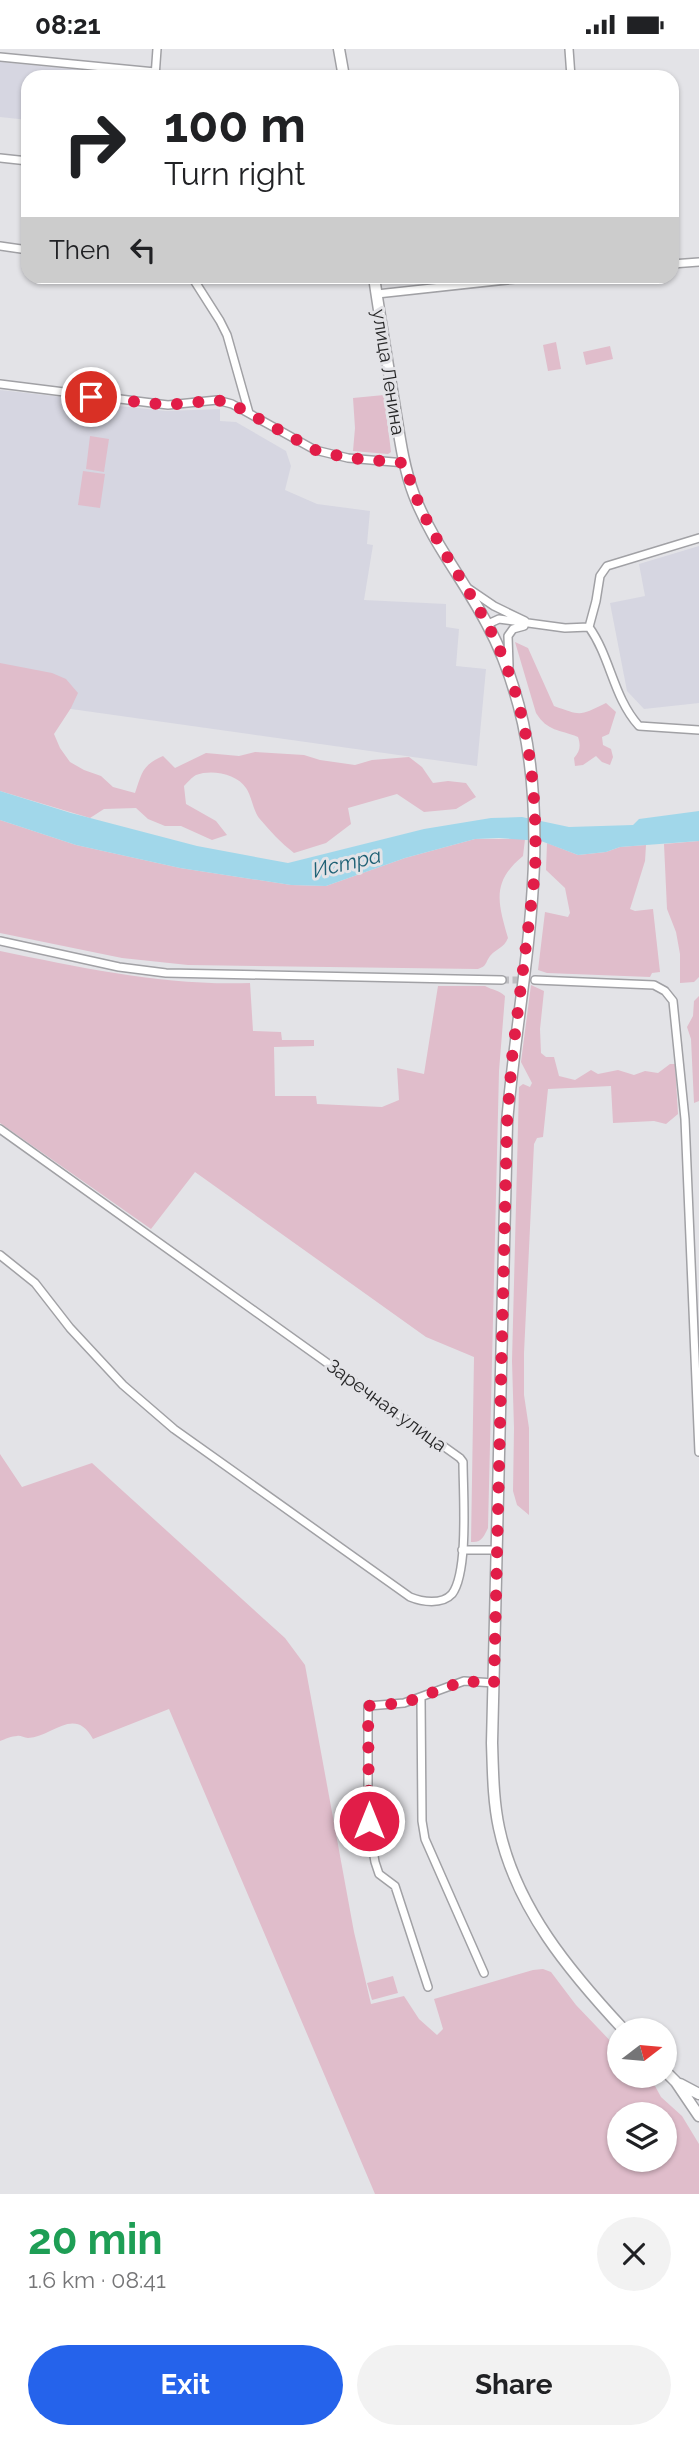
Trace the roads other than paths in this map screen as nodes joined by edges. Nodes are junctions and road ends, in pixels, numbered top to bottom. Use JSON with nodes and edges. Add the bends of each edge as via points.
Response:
{"nodes":[{"id":1,"x":157,"y":49,"type":"edge"},
{"id":2,"x":339,"y":49,"type":"edge"},
{"id":3,"x":569,"y":49,"type":"edge"},
{"id":4,"x":4,"y":55,"type":"edge"},
{"id":5,"x":123,"y":70,"type":"edge"},
{"id":6,"x":155,"y":70,"type":"edge"},
{"id":7,"x":343,"y":70,"type":"edge"},
{"id":8,"x":570,"y":70,"type":"edge"},
{"id":9,"x":0,"y":158,"type":"edge"},
{"id":10,"x":21,"y":160,"type":"edge"},
{"id":11,"x":0,"y":246,"type":"edge"},
{"id":12,"x":21,"y":249,"type":"edge"},
{"id":13,"x":699,"y":262,"type":"edge"},
{"id":14,"x":679,"y":263,"type":"edge"},
{"id":15,"x":196,"y":284,"type":"edge"},
{"id":16,"x":375,"y":284,"type":"edge"},
{"id":17,"x":469,"y":284,"type":"edge"},
{"id":18,"x":377,"y":294,"type":"junction"},
{"id":19,"x":0,"y":384,"type":"edge"},
{"id":20,"x":249,"y":413,"type":"junction"},
{"id":21,"x":405,"y":463,"type":"junction"},
{"id":22,"x":699,"y":538,"type":"edge"},
{"id":23,"x":464,"y":585,"type":"junction"},
{"id":24,"x":488,"y":624,"type":"junction"},
{"id":25,"x":532,"y":625,"type":"junction"},
{"id":26,"x":589,"y":627,"type":"junction"},
{"id":27,"x":511,"y":676,"type":"junction"},
{"id":28,"x":699,"y":730,"type":"edge"},
{"id":29,"x":0,"y":941,"type":"edge"},
{"id":30,"x":502,"y":980,"type":"tunnel mouth"},
{"id":31,"x":535,"y":980,"type":"tunnel mouth"},
{"id":32,"x":0,"y":1129,"type":"edge"},
{"id":33,"x":0,"y":1255,"type":"edge"},
{"id":34,"x":699,"y":1452,"type":"edge"},
{"id":35,"x":462,"y":1550,"type":"junction"},
{"id":36,"x":497,"y":1550,"type":"junction"},
{"id":37,"x":494,"y":1683,"type":"junction"},
{"id":38,"x":421,"y":1699,"type":"junction"},
{"id":39,"x":485,"y":1973,"type":"dead end"},
{"id":40,"x":428,"y":1987,"type":"dead end"},
{"id":41,"x":613,"y":2018,"type":"edge"},
{"id":42,"x":677,"y":2083,"type":"edge"},
{"id":43,"x":677,"y":2083,"type":"edge"},
{"id":44,"x":699,"y":2094,"type":"edge"},
{"id":45,"x":699,"y":2116,"type":"edge"}],
"edges":[{"from":1,"to":6,"type":"street"},
{"from":2,"to":7,"type":"main road"},
{"from":3,"to":8,"type":"street"},
{"from":4,"to":5,"type":"street"},
{"from":9,"to":10,"type":"street"},
{"from":11,"to":12,"type":"street"},
{"from":13,"to":14,"type":"street"},
{"from":15,"to":20,"type":"street","via":[[227,335]]},
{"from":16,"to":18,"type":"main road","name":"улица Ленина"},
{"from":17,"to":18,"type":"street"},
{"from":18,"to":21,"type":"main road","name":"улица Ленина"},
{"from":19,"to":20,"type":"street","via":[[168,405],[223,401]]},
{"from":20,"to":21,"type":"street","via":[[315,450]]},
{"from":21,"to":23,"type":"main road","name":"улица Ленина","via":[[423,516]]},
{"from":22,"to":26,"type":"street","via":[[607,566],[600,576]]},
{"from":23,"to":24,"type":"main road","name":"улица Ленина"},
{"from":23,"to":25,"type":"street"},
{"from":24,"to":25,"type":"street","via":[[499,619]]},
{"from":24,"to":27,"type":"main road","name":"улица Ленина"},
{"from":25,"to":26,"type":"street"},
{"from":25,"to":27,"type":"street","via":[[513,629],[508,636]]},
{"from":26,"to":28,"type":"street","via":[[621,700],[639,726]]},
{"from":27,"to":36,"type":"main road","name":"улица Ленина","via":[[532,775],[536,842],[507,1123]]},
{"from":29,"to":30,"type":"street","via":[[166,973]]},
{"from":31,"to":34,"type":"street","via":[[654,985],[673,1001],[685,1119]]},
{"from":32,"to":35,"type":"street","name":"Заречная улица","via":[[460,1458]]},
{"from":33,"to":35,"type":"street","name":"Заречная улица","via":[[35,1283],[123,1385],[174,1429],[410,1597],[422,1602],[451,1595],[460,1577]]},
{"from":35,"to":36,"type":"street"},
{"from":36,"to":37,"type":"main road","name":"улица Ленина"},
{"from":37,"to":38,"type":"street","via":[[457,1683]]},
{"from":37,"to":41,"type":"main road","name":"улица Ленина","via":[[494,1795],[513,1875],[563,1960]]},
{"from":38,"to":39,"type":"street","via":[[425,1839]]},
{"from":38,"to":40,"type":"street","via":[[368,1706],[369,1821],[379,1874],[395,1886]]},
{"from":42,"to":44,"type":"main road"},
{"from":43,"to":45,"type":"main road"}]}
